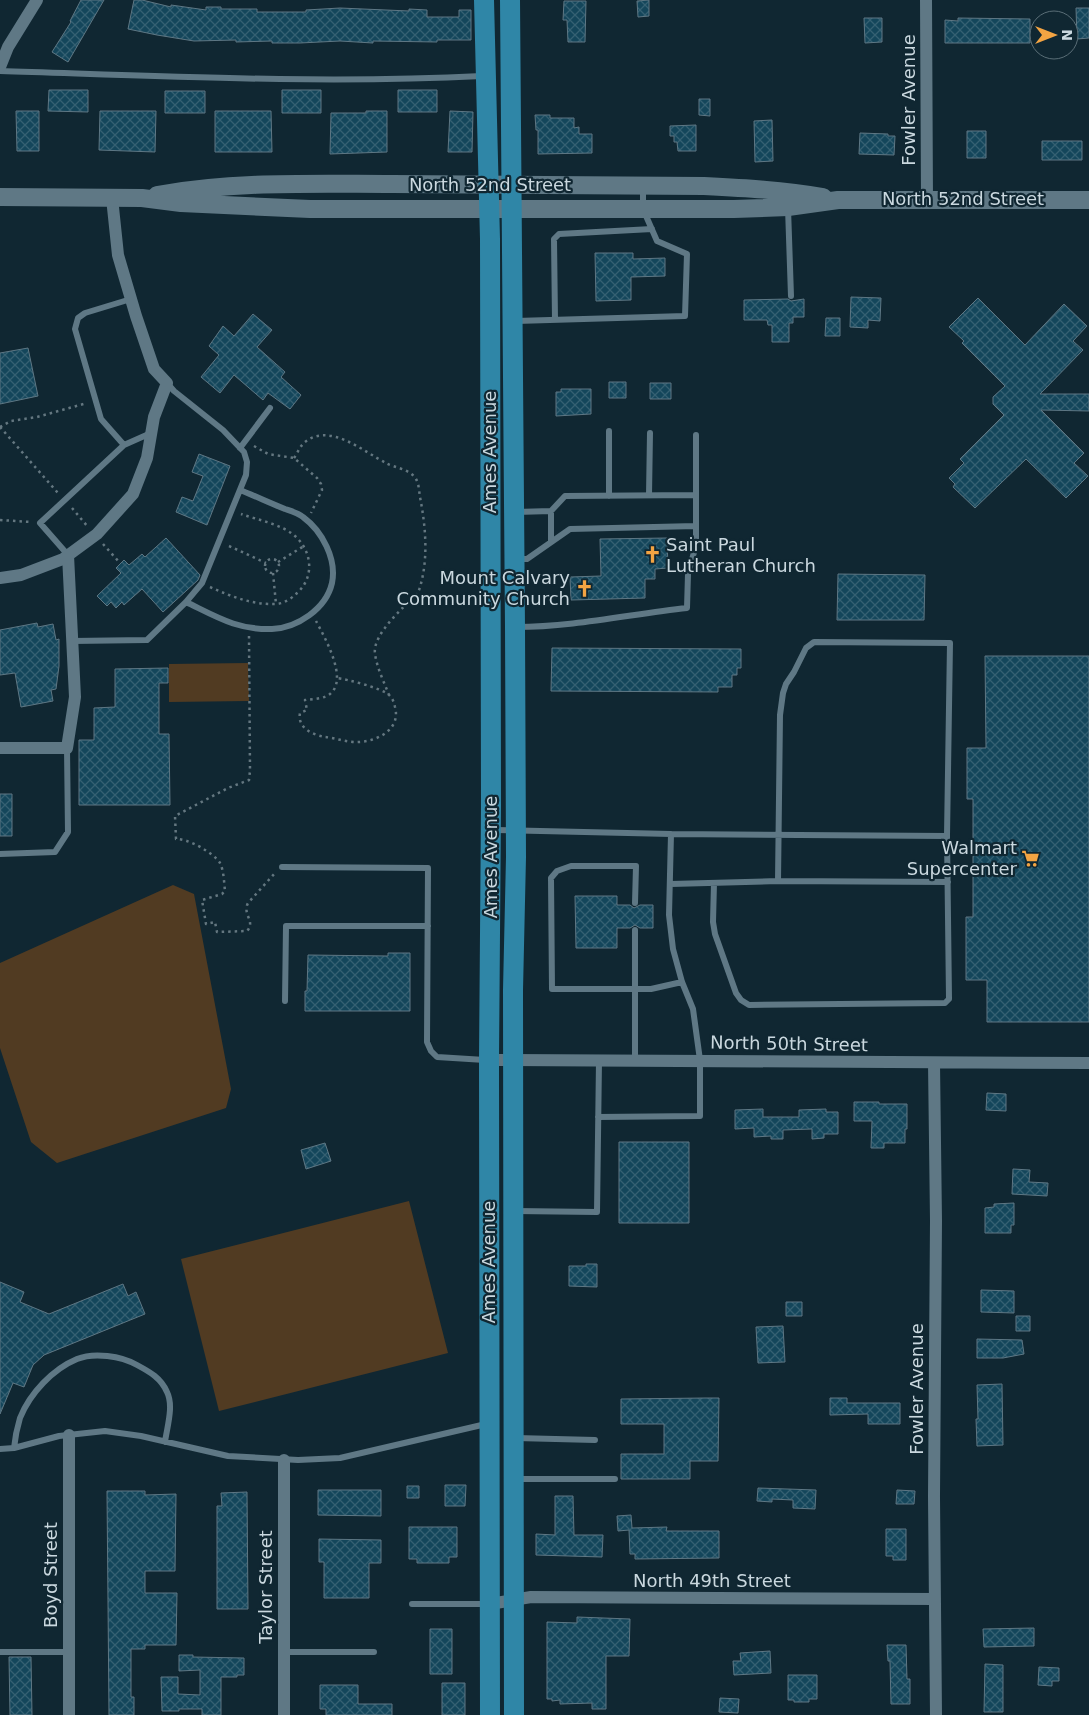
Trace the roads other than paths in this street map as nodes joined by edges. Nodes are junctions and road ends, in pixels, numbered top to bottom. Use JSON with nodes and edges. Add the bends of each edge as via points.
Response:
{"nodes":[{"id":1,"x":37,"y":0,"type":"edge"},
{"id":2,"x":484,"y":0,"type":"edge"},
{"id":3,"x":510,"y":0,"type":"edge"},
{"id":4,"x":926,"y":0,"type":"edge"},
{"id":5,"x":0,"y":67,"type":"edge"},
{"id":6,"x":0,"y":71,"type":"edge"},
{"id":7,"x":486,"y":75,"type":"junction"},
{"id":8,"x":488,"y":185,"type":"junction"},
{"id":9,"x":512,"y":185,"type":"junction"},
{"id":10,"x":643,"y":186,"type":"junction"},
{"id":11,"x":0,"y":197,"type":"edge"},
{"id":12,"x":112,"y":198,"type":"junction"},
{"id":13,"x":142,"y":198,"type":"junction"},
{"id":14,"x":927,"y":199,"type":"junction"},
{"id":15,"x":838,"y":200,"type":"junction"},
{"id":16,"x":1089,"y":200,"type":"edge"},
{"id":17,"x":788,"y":207,"type":"junction"},
{"id":18,"x":489,"y":209,"type":"junction"},
{"id":19,"x":512,"y":209,"type":"junction"},
{"id":20,"x":643,"y":209,"type":"junction"},
{"id":21,"x":652,"y":229,"type":"junction"},
{"id":22,"x":791,"y":296,"type":"dead end"},
{"id":23,"x":131,"y":299,"type":"junction"},
{"id":24,"x":555,"y":320,"type":"junction"},
{"id":25,"x":513,"y":322,"type":"junction"},
{"id":26,"x":167,"y":383,"type":"junction"},
{"id":27,"x":270,"y":408,"type":"dead end"},
{"id":28,"x":609,"y":431,"type":"dead end"},
{"id":29,"x":151,"y":433,"type":"junction"},
{"id":30,"x":650,"y":433,"type":"dead end"},
{"id":31,"x":696,"y":435,"type":"dead end"},
{"id":32,"x":124,"y":445,"type":"junction"},
{"id":33,"x":240,"y":448,"type":"junction"},
{"id":34,"x":240,"y":490,"type":"junction"},
{"id":35,"x":649,"y":495,"type":"junction"},
{"id":36,"x":696,"y":495,"type":"junction"},
{"id":37,"x":609,"y":496,"type":"junction"},
{"id":38,"x":551,"y":511,"type":"junction"},
{"id":39,"x":505,"y":524,"type":"junction"},
{"id":40,"x":696,"y":526,"type":"junction"},
{"id":41,"x":551,"y":541,"type":"junction"},
{"id":42,"x":68,"y":555,"type":"junction"},
{"id":43,"x":514,"y":559,"type":"junction"},
{"id":44,"x":0,"y":578,"type":"edge"},
{"id":45,"x":186,"y":602,"type":"junction"},
{"id":46,"x":515,"y":627,"type":"junction"},
{"id":47,"x":72,"y":641,"type":"junction"},
{"id":48,"x":0,"y":748,"type":"edge"},
{"id":49,"x":66,"y":748,"type":"junction"},
{"id":50,"x":491,"y":830,"type":"junction"},
{"id":51,"x":515,"y":830,"type":"junction"},
{"id":52,"x":671,"y":834,"type":"junction"},
{"id":53,"x":779,"y":834,"type":"junction"},
{"id":54,"x":947,"y":836,"type":"junction"},
{"id":55,"x":0,"y":854,"type":"edge"},
{"id":56,"x":282,"y":867,"type":"road end"},
{"id":57,"x":778,"y":881,"type":"junction"},
{"id":58,"x":948,"y":882,"type":"junction"},
{"id":59,"x":714,"y":883,"type":"junction"},
{"id":60,"x":671,"y":884,"type":"junction"},
{"id":61,"x":635,"y":903,"type":"dead end"},
{"id":62,"x":428,"y":926,"type":"junction"},
{"id":63,"x":635,"y":930,"type":"dead end"},
{"id":64,"x":682,"y":982,"type":"junction"},
{"id":65,"x":635,"y":989,"type":"junction"},
{"id":66,"x":285,"y":1001,"type":"dead end"},
{"id":67,"x":489,"y":1060,"type":"junction"},
{"id":68,"x":700,"y":1060,"type":"junction"},
{"id":69,"x":514,"y":1061,"type":"junction"},
{"id":70,"x":599,"y":1061,"type":"junction"},
{"id":71,"x":635,"y":1061,"type":"junction"},
{"id":72,"x":934,"y":1063,"type":"junction"},
{"id":73,"x":1089,"y":1063,"type":"edge"},
{"id":74,"x":598,"y":1117,"type":"junction"},
{"id":75,"x":514,"y":1211,"type":"junction"},
{"id":76,"x":490,"y":1423,"type":"junction"},
{"id":77,"x":69,"y":1435,"type":"junction"},
{"id":78,"x":514,"y":1438,"type":"junction"},
{"id":79,"x":596,"y":1440,"type":"dead end"},
{"id":80,"x":165,"y":1442,"type":"junction"},
{"id":81,"x":14,"y":1448,"type":"junction"},
{"id":82,"x":0,"y":1449,"type":"edge"},
{"id":83,"x":284,"y":1460,"type":"junction"},
{"id":84,"x":514,"y":1479,"type":"junction"},
{"id":85,"x":615,"y":1480,"type":"dead end"},
{"id":86,"x":934,"y":1599,"type":"junction"},
{"id":87,"x":514,"y":1601,"type":"junction"},
{"id":88,"x":412,"y":1604,"type":"dead end"},
{"id":89,"x":490,"y":1604,"type":"junction"},
{"id":90,"x":0,"y":1652,"type":"edge"},
{"id":91,"x":69,"y":1652,"type":"junction"},
{"id":92,"x":284,"y":1652,"type":"junction"},
{"id":93,"x":374,"y":1652,"type":"dead end"},
{"id":94,"x":68,"y":1715,"type":"edge"},
{"id":95,"x":284,"y":1715,"type":"edge"},
{"id":96,"x":490,"y":1715,"type":"edge"},
{"id":97,"x":514,"y":1715,"type":"edge"},
{"id":98,"x":936,"y":1715,"type":"edge"}],
"edges":[{"from":1,"to":5,"type":"street","via":[[8,47]]},
{"from":2,"to":7,"type":"main road","name":"Ames Avenue"},
{"from":3,"to":9,"type":"main road","name":"Ames Avenue"},
{"from":4,"to":14,"type":"street","name":"Fowler Avenue"},
{"from":6,"to":7,"type":"lane","via":[[400,80]]},
{"from":7,"to":8,"type":"main road","name":"Ames Avenue"},
{"from":8,"to":9,"type":"main road","name":"North 52nd Street"},
{"from":8,"to":13,"type":"main road","name":"North 52nd Street","via":[[235,186],[190,189]]},
{"from":8,"to":18,"type":"main road","name":"Ames Avenue"},
{"from":9,"to":10,"type":"main road","name":"North 52nd Street"},
{"from":9,"to":19,"type":"main road","name":"Ames Avenue"},
{"from":10,"to":15,"type":"main road","name":"North 52nd Street","via":[[755,188]]},
{"from":10,"to":20,"type":"lane"},
{"from":11,"to":12,"type":"main road","name":"North 52nd Street"},
{"from":12,"to":13,"type":"main road","name":"North 52nd Street"},
{"from":12,"to":23,"type":"street","via":[[118,255]]},
{"from":13,"to":18,"type":"main road","name":"North 52nd Street","via":[[310,210]]},
{"from":14,"to":15,"type":"main road","name":"North 52nd Street"},
{"from":14,"to":16,"type":"main road","name":"North 52nd Street"},
{"from":15,"to":17,"type":"main road","name":"North 52nd Street"},
{"from":17,"to":20,"type":"main road","name":"North 52nd Street"},
{"from":17,"to":22,"type":"lane"},
{"from":18,"to":19,"type":"main road","name":"North 52nd Street"},
{"from":18,"to":39,"type":"main road","name":"Ames Avenue"},
{"from":19,"to":20,"type":"main road","name":"North 52nd Street"},
{"from":19,"to":25,"type":"main road","name":"Ames Avenue"},
{"from":20,"to":21,"type":"lane"},
{"from":21,"to":24,"type":"lane","via":[[559,234],[554,239]]},
{"from":21,"to":24,"type":"lane","via":[[657,241],[687,254],[685,316]]},
{"from":23,"to":26,"type":"street","via":[[154,369]]},
{"from":23,"to":32,"type":"lane","via":[[85,313],[78,318],[75,329],[101,419]]},
{"from":24,"to":25,"type":"lane"},
{"from":25,"to":39,"type":"main road","name":"Ames Avenue"},
{"from":26,"to":29,"type":"street"},
{"from":26,"to":33,"type":"lane"},
{"from":27,"to":33,"type":"lane"},
{"from":28,"to":37,"type":"lane"},
{"from":29,"to":32,"type":"lane"},
{"from":29,"to":42,"type":"street","via":[[147,458],[133,494],[97,534]]},
{"from":30,"to":35,"type":"lane"},
{"from":31,"to":36,"type":"lane"},
{"from":32,"to":42,"type":"lane","via":[[40,523]]},
{"from":33,"to":34,"type":"lane","via":[[247,462]]},
{"from":34,"to":45,"type":"lane","via":[[202,583]]},
{"from":34,"to":45,"type":"lane","via":[[302,516],[317,530],[329,551],[332,584],[322,604],[306,618],[273,629],[231,624]]},
{"from":35,"to":36,"type":"lane"},
{"from":35,"to":37,"type":"lane"},
{"from":36,"to":40,"type":"lane"},
{"from":37,"to":38,"type":"lane","via":[[565,496]]},
{"from":38,"to":39,"type":"lane"},
{"from":38,"to":41,"type":"lane"},
{"from":39,"to":43,"type":"main road","name":"Ames Avenue"},
{"from":39,"to":50,"type":"main road","name":"Ames Avenue"},
{"from":40,"to":41,"type":"lane","via":[[570,529]]},
{"from":40,"to":46,"type":"lane","via":[[696,545],[688,574],[688,608],[542,627]]},
{"from":41,"to":43,"type":"lane","via":[[527,559]]},
{"from":42,"to":44,"type":"street","via":[[21,575]]},
{"from":42,"to":47,"type":"street"},
{"from":43,"to":46,"type":"main road","name":"Ames Avenue"},
{"from":45,"to":47,"type":"lane","via":[[147,640]]},
{"from":46,"to":51,"type":"main road","name":"Ames Avenue"},
{"from":47,"to":49,"type":"street","via":[[75,697]]},
{"from":48,"to":49,"type":"street"},
{"from":49,"to":55,"type":"lane","via":[[68,832],[55,852]]},
{"from":50,"to":51,"type":"lane"},
{"from":50,"to":67,"type":"main road","name":"Ames Avenue"},
{"from":51,"to":52,"type":"lane"},
{"from":51,"to":69,"type":"main road","name":"Ames Avenue"},
{"from":52,"to":53,"type":"lane"},
{"from":52,"to":60,"type":"lane"},
{"from":53,"to":54,"type":"lane"},
{"from":53,"to":54,"type":"lane","via":[[783,693],[806,648],[814,642],[950,642]]},
{"from":53,"to":57,"type":"lane"},
{"from":54,"to":58,"type":"lane"},
{"from":56,"to":62,"type":"lane","via":[[428,868]]},
{"from":57,"to":58,"type":"lane"},
{"from":57,"to":59,"type":"lane"},
{"from":58,"to":59,"type":"lane","via":[[949,999],[945,1003],[748,1005],[736,993],[715,934]]},
{"from":59,"to":60,"type":"lane"},
{"from":60,"to":64,"type":"lane","via":[[669,915],[673,949]]},
{"from":61,"to":65,"type":"lane","via":[[636,866],[571,866],[557,870],[551,878],[552,989]]},
{"from":62,"to":66,"type":"lane","via":[[286,926]]},
{"from":62,"to":67,"type":"lane","via":[[427,1042],[431,1051],[437,1057]]},
{"from":63,"to":65,"type":"lane"},
{"from":64,"to":65,"type":"lane"},
{"from":64,"to":68,"type":"lane","via":[[693,1009]]},
{"from":65,"to":71,"type":"lane"},
{"from":67,"to":69,"type":"street","name":"North 50th Street"},
{"from":67,"to":76,"type":"main road","name":"Ames Avenue"},
{"from":68,"to":71,"type":"street","name":"North 50th Street"},
{"from":68,"to":72,"type":"street","name":"North 50th Street"},
{"from":68,"to":74,"type":"lane","via":[[700,1116]]},
{"from":69,"to":70,"type":"street","name":"North 50th Street"},
{"from":69,"to":75,"type":"main road","name":"Ames Avenue"},
{"from":70,"to":71,"type":"street","name":"North 50th Street"},
{"from":70,"to":74,"type":"lane"},
{"from":72,"to":73,"type":"street","name":"North 50th Street"},
{"from":72,"to":86,"type":"street","name":"Fowler Avenue"},
{"from":74,"to":75,"type":"lane","via":[[597,1212]]},
{"from":75,"to":78,"type":"main road","name":"Ames Avenue"},
{"from":76,"to":83,"type":"lane","via":[[340,1458]]},
{"from":76,"to":89,"type":"main road","name":"Ames Avenue"},
{"from":77,"to":80,"type":"lane","via":[[105,1431]]},
{"from":77,"to":81,"type":"lane"},
{"from":77,"to":91,"type":"street","name":"Boyd Street"},
{"from":78,"to":79,"type":"lane"},
{"from":78,"to":84,"type":"main road","name":"Ames Avenue"},
{"from":80,"to":81,"type":"lane","via":[[170,1412],[168,1394],[156,1376],[128,1360],[101,1356],[79,1358],[46,1381],[33,1395],[21,1417]]},
{"from":80,"to":83,"type":"lane","via":[[228,1456]]},
{"from":81,"to":82,"type":"lane"},
{"from":83,"to":92,"type":"street","name":"Taylor Street"},
{"from":84,"to":85,"type":"lane"},
{"from":84,"to":87,"type":"main road","name":"Ames Avenue"},
{"from":86,"to":87,"type":"street","name":"North 49th Street","via":[[531,1598]]},
{"from":86,"to":98,"type":"street","name":"Fowler Avenue"},
{"from":87,"to":89,"type":"street","name":"North 49th Street"},
{"from":87,"to":97,"type":"main road","name":"Ames Avenue"},
{"from":88,"to":89,"type":"lane"},
{"from":89,"to":96,"type":"main road","name":"Ames Avenue"},
{"from":90,"to":91,"type":"lane"},
{"from":91,"to":94,"type":"street","name":"Boyd Street"},
{"from":92,"to":93,"type":"lane"},
{"from":92,"to":95,"type":"street","name":"Taylor Street"}]}
